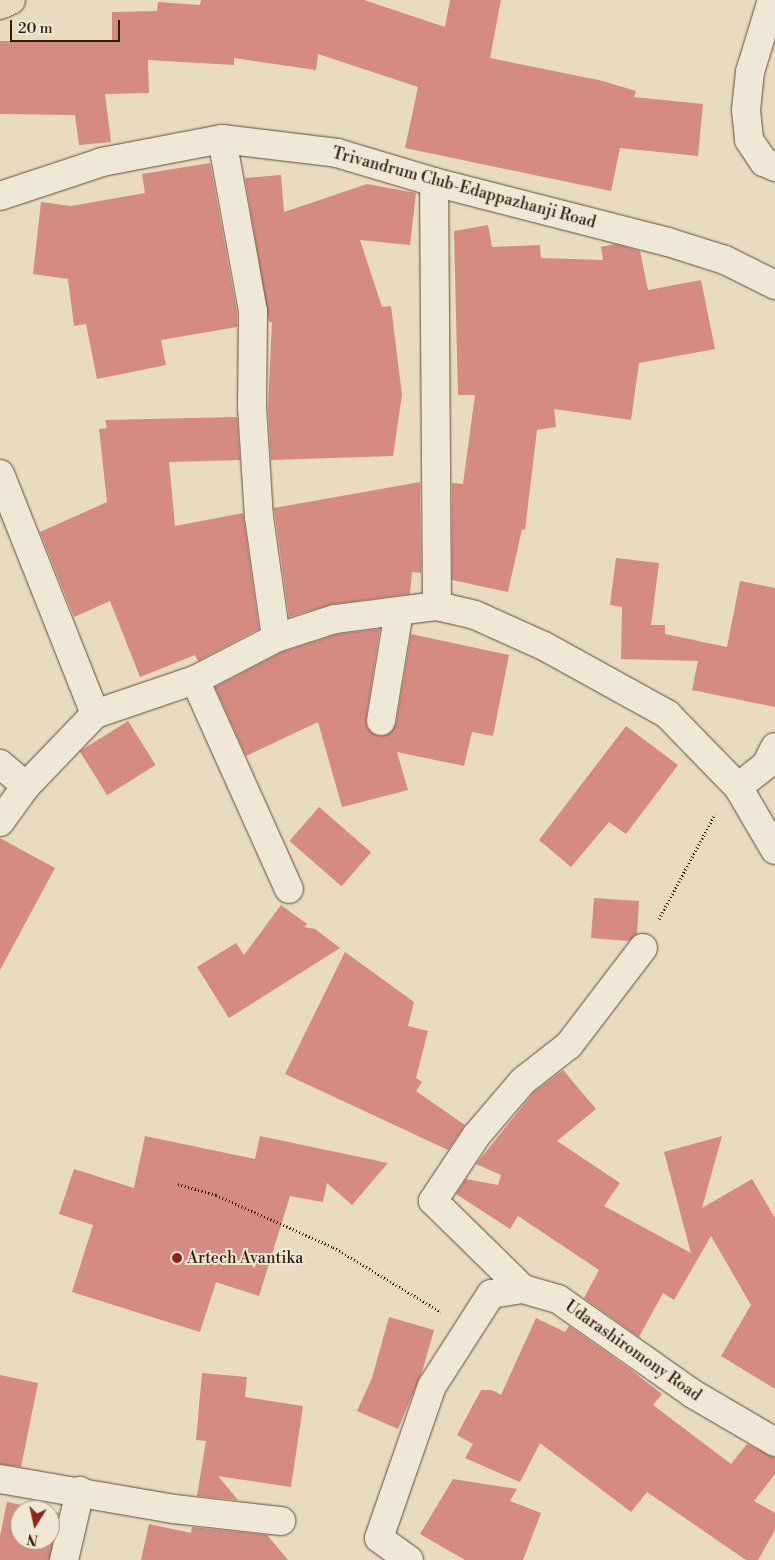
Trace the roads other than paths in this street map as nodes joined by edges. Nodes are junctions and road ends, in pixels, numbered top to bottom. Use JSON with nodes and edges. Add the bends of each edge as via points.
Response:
{"nodes":[{"id":1,"x":10,"y":0,"type":"edge"},
{"id":2,"x":772,"y":0,"type":"edge"},
{"id":3,"x":0,"y":5,"type":"edge"},
{"id":4,"x":222,"y":139,"type":"junction"},
{"id":5,"x":775,"y":167,"type":"edge"},
{"id":6,"x":434,"y":182,"type":"junction"},
{"id":7,"x":0,"y":196,"type":"edge"},
{"id":8,"x":775,"y":285,"type":"edge"},
{"id":9,"x":0,"y":474,"type":"edge"},
{"id":10,"x":437,"y":606,"type":"junction"},
{"id":11,"x":398,"y":611,"type":"junction"},
{"id":12,"x":276,"y":638,"type":"junction"},
{"id":13,"x":195,"y":680,"type":"junction"},
{"id":14,"x":96,"y":714,"type":"junction"},
{"id":15,"x":381,"y":721,"type":"dead end"},
{"id":16,"x":775,"y":746,"type":"edge"},
{"id":17,"x":0,"y":764,"type":"edge"},
{"id":18,"x":735,"y":784,"type":"junction"},
{"id":19,"x":26,"y":786,"type":"junction"},
{"id":20,"x":0,"y":822,"type":"edge"},
{"id":21,"x":775,"y":850,"type":"edge"},
{"id":22,"x":289,"y":889,"type":"dead end"},
{"id":23,"x":643,"y":948,"type":"road end"},
{"id":24,"x":523,"y":1289,"type":"junction"},
{"id":25,"x":775,"y":1442,"type":"edge"},
{"id":26,"x":0,"y":1479,"type":"edge"},
{"id":27,"x":80,"y":1491,"type":"junction"},
{"id":28,"x":281,"y":1521,"type":"dead end"},
{"id":29,"x":377,"y":1549,"type":"edge"},
{"id":30,"x":64,"y":1560,"type":"edge"},
{"id":31,"x":409,"y":1560,"type":"edge"}],
"edges":[{"from":1,"to":3,"type":"main road"},
{"from":2,"to":5,"type":"street","via":[[750,72],[746,110],[749,140],[764,162]]},
{"from":4,"to":6,"type":"street","name":"Trivandrum Club-Edappazhanji Road","via":[[337,153]]},
{"from":4,"to":7,"type":"street","name":"Trivandrum Club-Edappazhanji Road","via":[[102,162]]},
{"from":4,"to":12,"type":"street","via":[[253,311],[252,407],[259,517]]},
{"from":6,"to":8,"type":"street","name":"Trivandrum Club-Edappazhanji Road","via":[[668,242],[726,260]]},
{"from":6,"to":10,"type":"street"},
{"from":9,"to":14,"type":"street"},
{"from":10,"to":11,"type":"street"},
{"from":10,"to":18,"type":"street","via":[[475,615],[544,646],[667,714]]},
{"from":11,"to":12,"type":"street","via":[[335,619]]},
{"from":11,"to":15,"type":"street"},
{"from":12,"to":13,"type":"street"},
{"from":13,"to":14,"type":"street"},
{"from":13,"to":22,"type":"street"},
{"from":14,"to":19,"type":"street"},
{"from":16,"to":18,"type":"street","via":[[766,766]]},
{"from":17,"to":19,"type":"street"},
{"from":18,"to":21,"type":"street"},
{"from":19,"to":20,"type":"street"},
{"from":23,"to":24,"type":"street","via":[[569,1045],[523,1081],[476,1136],[433,1201]]},
{"from":24,"to":25,"type":"street","name":"Udarashiromony Road","via":[[558,1299],[693,1394]]},
{"from":24,"to":29,"type":"street","name":"Udarashiromony Road","via":[[491,1294],[432,1386]]},
{"from":26,"to":27,"type":"street"},
{"from":27,"to":28,"type":"street","via":[[174,1509]]},
{"from":27,"to":30,"type":"street"},
{"from":29,"to":31,"type":"street","name":"Udarashiromony Road"}]}
